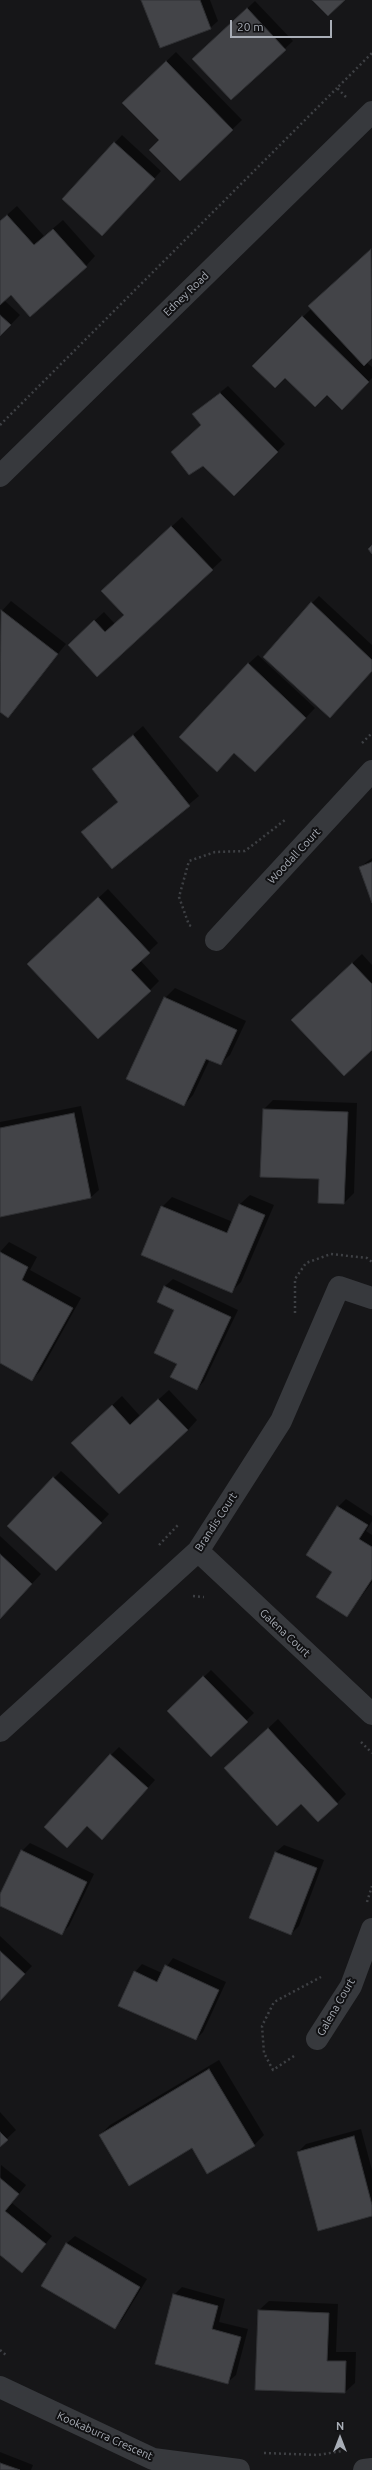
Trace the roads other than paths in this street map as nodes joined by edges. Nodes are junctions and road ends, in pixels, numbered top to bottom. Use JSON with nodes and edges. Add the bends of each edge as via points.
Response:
{"nodes":[{"id":1,"x":372,"y":112,"type":"edge"},
{"id":2,"x":0,"y":476,"type":"edge"},
{"id":3,"x":372,"y":772,"type":"edge"},
{"id":4,"x":216,"y":940,"type":"road end"},
{"id":5,"x":372,"y":1298,"type":"edge"},
{"id":6,"x":198,"y":1552,"type":"junction"},
{"id":7,"x":372,"y":1714,"type":"edge"},
{"id":8,"x":0,"y":1731,"type":"edge"},
{"id":9,"x":372,"y":1929,"type":"edge"},
{"id":10,"x":317,"y":2039,"type":"dead end"},
{"id":11,"x":0,"y":2387,"type":"edge"},
{"id":12,"x":372,"y":2469,"type":"edge"},
{"id":13,"x":239,"y":2470,"type":"edge"},
{"id":14,"x":364,"y":2470,"type":"edge"}],
"edges":[{"from":1,"to":2,"type":"street","name":"Edney Road"},
{"from":3,"to":4,"type":"street","name":"Woodall Court"},
{"from":5,"to":6,"type":"street","name":"Brandis Court","via":[[339,1287],[281,1421]]},
{"from":6,"to":7,"type":"street","name":"Galena Court"},
{"from":6,"to":8,"type":"street","name":"Brandis Court"},
{"from":9,"to":10,"type":"street","name":"Galena Court","via":[[351,1986]]},
{"from":11,"to":13,"type":"street","name":"Kookaburra Crescent","via":[[153,2459]]},
{"from":12,"to":14,"type":"street"}]}
